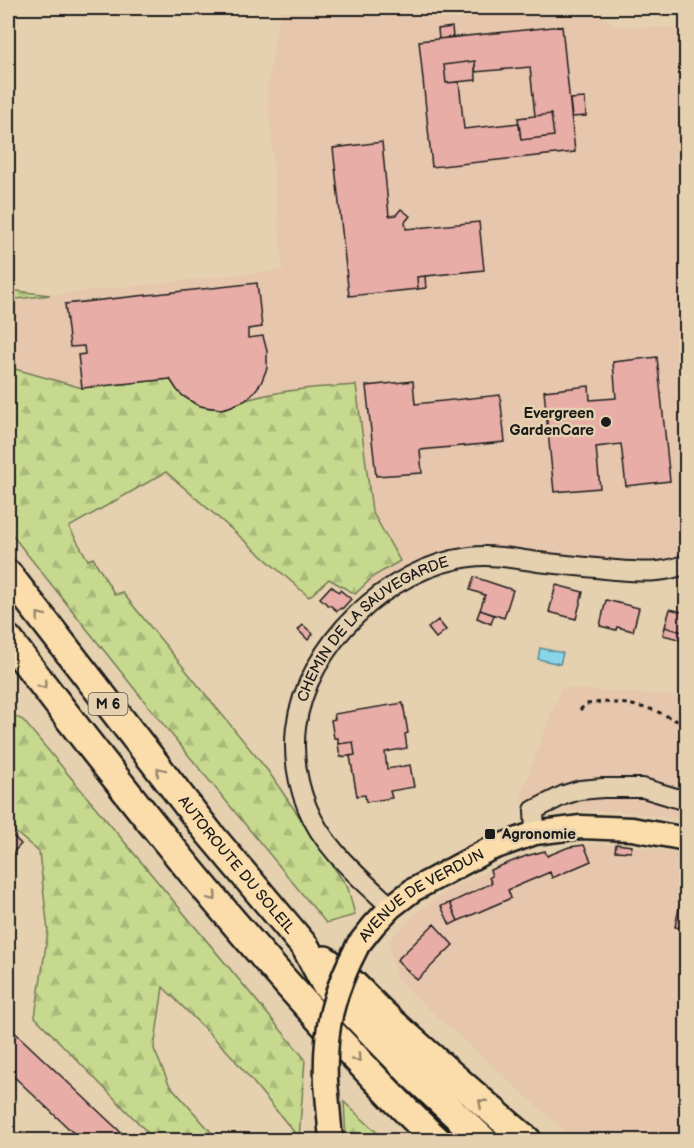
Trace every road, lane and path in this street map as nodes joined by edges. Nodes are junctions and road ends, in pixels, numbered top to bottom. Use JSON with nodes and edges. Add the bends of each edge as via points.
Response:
{"nodes":[{"id":1,"x":687,"y":564,"type":"edge"},
{"id":2,"x":8,"y":574,"type":"edge"},
{"id":3,"x":8,"y":639,"type":"edge"},
{"id":4,"x":580,"y":710,"type":"dead end"},
{"id":5,"x":687,"y":725,"type":"edge"},
{"id":6,"x":687,"y":801,"type":"edge"},
{"id":7,"x":536,"y":833,"type":"junction"},
{"id":8,"x":687,"y":839,"type":"edge"},
{"id":9,"x":391,"y":907,"type":"junction"},
{"id":10,"x":306,"y":948,"type":"junction"},
{"id":11,"x":389,"y":1093,"type":"junction"},
{"id":12,"x":331,"y":1140,"type":"edge"},
{"id":13,"x":410,"y":1140,"type":"edge"},
{"id":14,"x":437,"y":1140,"type":"edge"},
{"id":15,"x":483,"y":1140,"type":"edge"},
{"id":16,"x":527,"y":1140,"type":"edge"}],
"edges":[{"from":1,"to":9,"type":"street","name":"CHEMIN DE LA SAUVEGARDE","via":[[668,571],[645,572],[472,557],[446,562],[403,581],[369,603],[347,626],[326,651],[304,694],[296,728],[295,756],[302,793],[317,827],[343,861]]},
{"from":10,"to":2,"type":"highway","name":"AUTOROUTE DU SOLEIL","number":"M 6","one_way":true,"via":[[209,833]]},
{"from":3,"to":11,"type":"highway","number":"M 6","one_way":true,"via":[[182,860],[285,982]]},
{"from":4,"to":5,"type":"path","via":[[586,704],[628,704],[654,710]]},
{"from":6,"to":7,"type":"street","via":[[643,788],[580,790],[534,810]]},
{"from":7,"to":8,"type":"main road","name":"AVENUE DE VERDUN","via":[[581,827],[632,829]]},
{"from":7,"to":9,"type":"main road","name":"AVENUE DE VERDUN","via":[[488,850],[413,890]]},
{"from":9,"to":12,"type":"main road","name":"AVENUE DE VERDUN","bridge":true,"via":[[358,945],[330,1014],[326,1082]]},
{"from":10,"to":15,"type":"highway","name":"AUTOROUTE DU SOLEIL","number":"M 6","via":[[325,984]]},
{"from":16,"to":10,"type":"highway","one_way":true,"via":[[390,1021],[338,969]]},
{"from":11,"to":13,"type":"highway"},
{"from":11,"to":14,"type":"highway","number":"M 6"}]}
